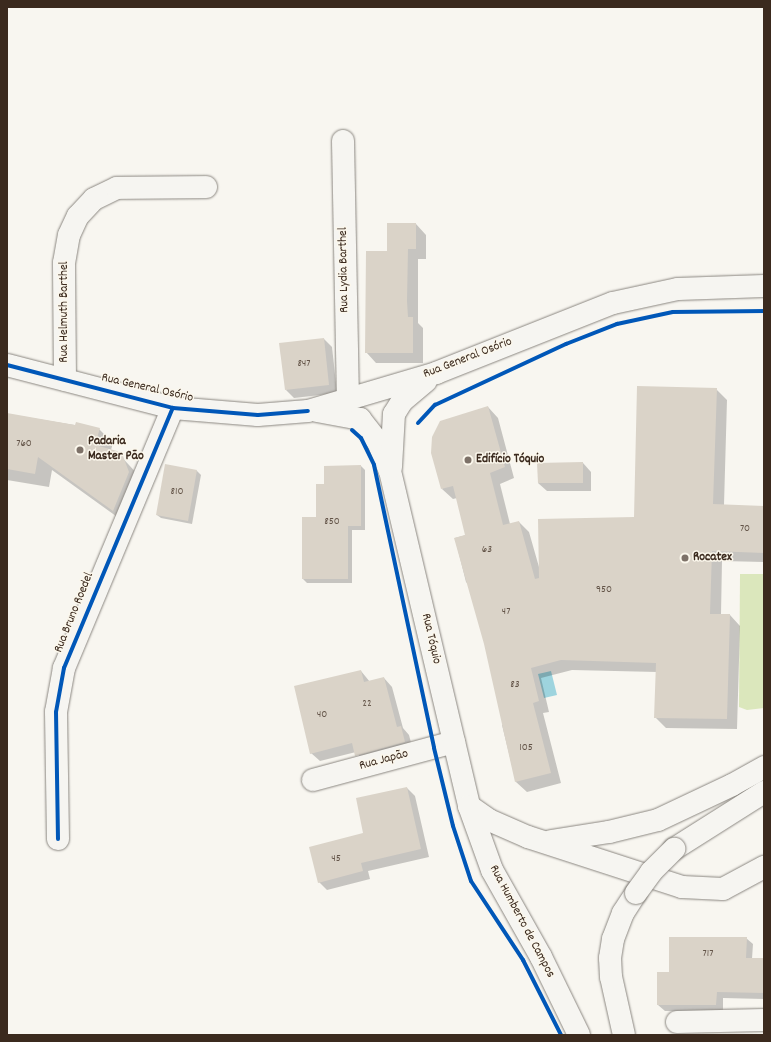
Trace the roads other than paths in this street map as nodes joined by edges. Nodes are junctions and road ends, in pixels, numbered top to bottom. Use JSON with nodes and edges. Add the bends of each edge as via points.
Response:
{"nodes":[{"id":1,"x":343,"y":141,"type":"dead end"},
{"id":2,"x":206,"y":187,"type":"dead end"},
{"id":3,"x":764,"y":286,"type":"edge"},
{"id":4,"x":7,"y":365,"type":"edge"},
{"id":5,"x":436,"y":373,"type":"junction"},
{"id":6,"x":65,"y":380,"type":"junction"},
{"id":7,"x":348,"y":399,"type":"junction"},
{"id":8,"x":173,"y":408,"type":"junction"},
{"id":9,"x":308,"y":411,"type":"junction"},
{"id":10,"x":390,"y":472,"type":"junction"},
{"id":11,"x":454,"y":742,"type":"junction"},
{"id":12,"x":764,"y":767,"type":"edge"},
{"id":13,"x":313,"y":780,"type":"dead end"},
{"id":14,"x":764,"y":792,"type":"edge"},
{"id":15,"x":469,"y":806,"type":"junction"},
{"id":16,"x":58,"y":839,"type":"dead end"},
{"id":17,"x":548,"y":841,"type":"junction"},
{"id":18,"x":764,"y":867,"type":"edge"},
{"id":19,"x":764,"y":1020,"type":"edge"},
{"id":20,"x":677,"y":1022,"type":"dead end"},
{"id":21,"x":579,"y":1035,"type":"edge"},
{"id":22,"x":624,"y":1035,"type":"edge"}],
"edges":[{"from":1,"to":7,"type":"main road","name":"Rua Lydia Barthel"},
{"from":2,"to":6,"type":"main road","name":"Rua Helmuth Barthel","via":[[117,188],[94,199],[78,216],[69,235],[64,264]]},
{"from":3,"to":5,"type":"main road","name":"Rua General Osório","via":[[678,289],[613,303]]},
{"from":4,"to":6,"type":"main road","name":"Rua General Osório"},
{"from":5,"to":7,"type":"main road","name":"Rua General Osório"},
{"from":5,"to":10,"type":"main road","name":"Rua Tóquio","via":[[411,391],[394,414]]},
{"from":6,"to":8,"type":"main road","name":"Rua General Osório"},
{"from":7,"to":9,"type":"main road","name":"Rua General Osório"},
{"from":8,"to":9,"type":"main road","name":"Rua General Osório","via":[[258,415]]},
{"from":8,"to":16,"type":"main road","name":"Rua Bruno Roedel","via":[[64,668],[56,712]]},
{"from":9,"to":10,"type":"main road","name":"Rua Tóquio","via":[[360,419],[378,442]]},
{"from":10,"to":11,"type":"main road","name":"Rua Tóquio"},
{"from":11,"to":13,"type":"main road","name":"Rua Japão"},
{"from":11,"to":15,"type":"main road","name":"Rua Tóquio"},
{"from":12,"to":17,"type":"main road","via":[[658,820],[610,832]]},
{"from":14,"to":22,"type":"main road","bridge":true,"via":[[674,849],[651,872],[623,914],[610,958],[611,977]]},
{"from":15,"to":17,"type":"main road","via":[[489,820],[528,837]]},
{"from":15,"to":21,"type":"main road","name":"Rua Humberto de Campos","via":[[492,870],[541,957]]},
{"from":17,"to":18,"type":"main road","via":[[682,887],[723,889]]},
{"from":19,"to":20,"type":"main road"}]}
